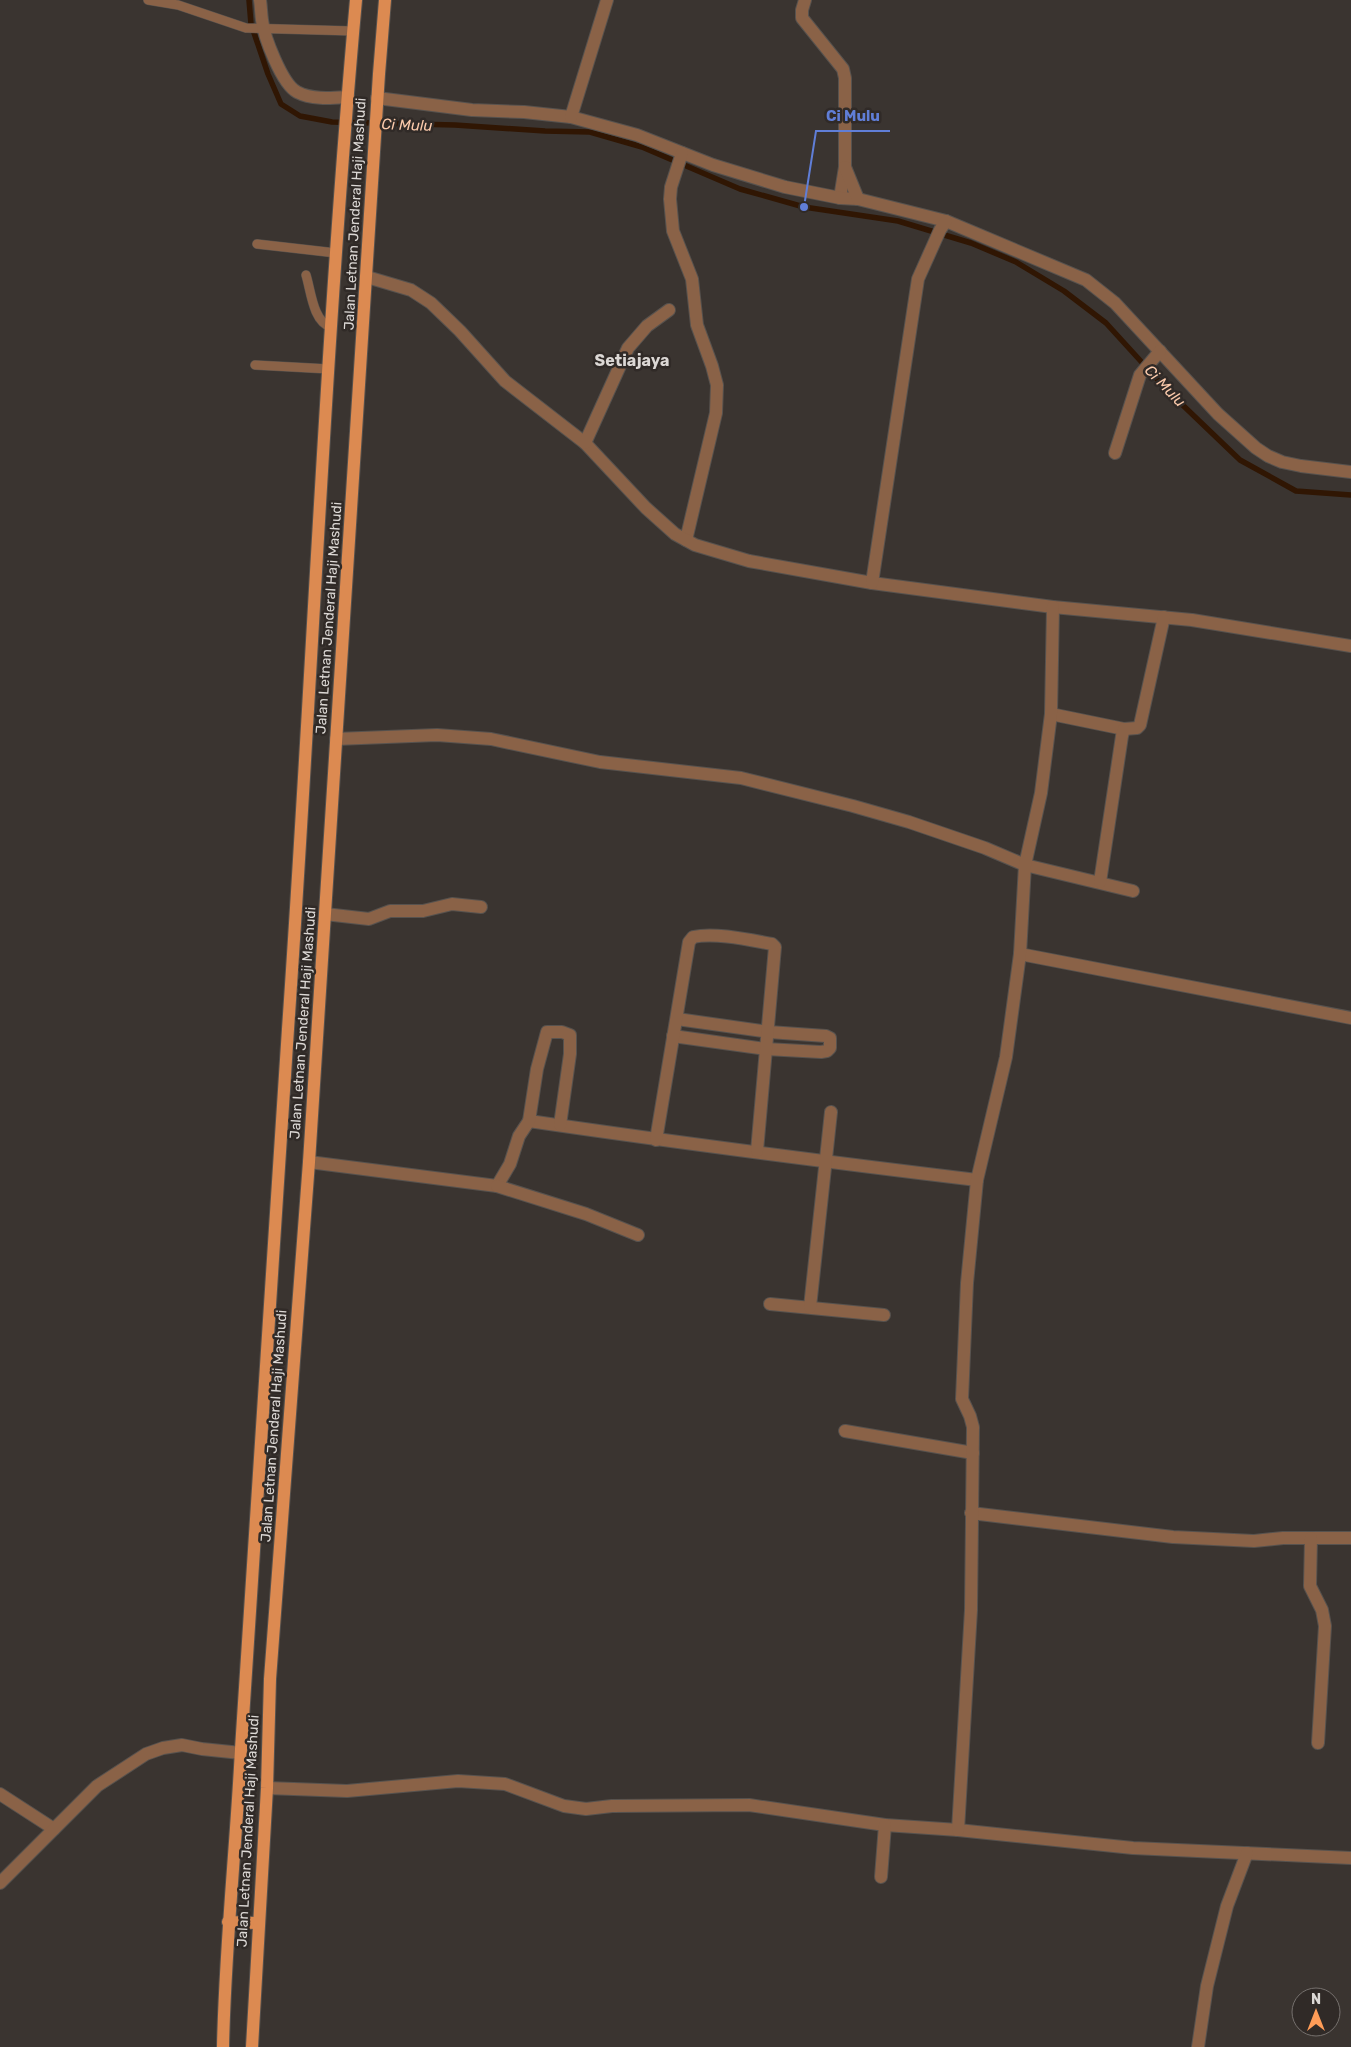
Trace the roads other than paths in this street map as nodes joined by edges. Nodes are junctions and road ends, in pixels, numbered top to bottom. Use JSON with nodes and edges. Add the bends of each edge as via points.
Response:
{"nodes":[{"id":1,"x":148,"y":0,"type":"edge"},
{"id":2,"x":260,"y":0,"type":"edge"},
{"id":3,"x":356,"y":0,"type":"edge"},
{"id":4,"x":385,"y":0,"type":"edge"},
{"id":5,"x":607,"y":0,"type":"edge"},
{"id":6,"x":805,"y":0,"type":"edge"},
{"id":7,"x":264,"y":29,"type":"junction"},
{"id":8,"x":354,"y":31,"type":"junction"},
{"id":9,"x":347,"y":100,"type":"junction"},
{"id":10,"x":377,"y":100,"type":"junction"},
{"id":11,"x":571,"y":118,"type":"junction"},
{"id":12,"x":681,"y":156,"type":"junction"},
{"id":13,"x":845,"y":167,"type":"junction"},
{"id":14,"x":840,"y":198,"type":"junction"},
{"id":15,"x":858,"y":199,"type":"junction"},
{"id":16,"x":943,"y":226,"type":"junction"},
{"id":17,"x":257,"y":244,"type":"dead end"},
{"id":18,"x":336,"y":253,"type":"junction"},
{"id":19,"x":306,"y":275,"type":"dead end"},
{"id":20,"x":367,"y":277,"type":"junction"},
{"id":21,"x":669,"y":310,"type":"dead end"},
{"id":22,"x":331,"y":327,"type":"junction"},
{"id":23,"x":1160,"y":351,"type":"junction"},
{"id":24,"x":255,"y":365,"type":"dead end"},
{"id":25,"x":329,"y":369,"type":"junction"},
{"id":26,"x":585,"y":443,"type":"junction"},
{"id":27,"x":1115,"y":452,"type":"dead end"},
{"id":28,"x":1351,"y":472,"type":"edge"},
{"id":29,"x":686,"y":540,"type":"junction"},
{"id":30,"x":872,"y":583,"type":"junction"},
{"id":31,"x":1054,"y":607,"type":"junction"},
{"id":32,"x":1164,"y":617,"type":"junction"},
{"id":33,"x":1351,"y":646,"type":"edge"},
{"id":34,"x":1051,"y":714,"type":"junction"},
{"id":35,"x":1124,"y":729,"type":"junction"},
{"id":36,"x":336,"y":740,"type":"junction"},
{"id":37,"x":1026,"y":865,"type":"junction"},
{"id":38,"x":1100,"y":882,"type":"junction"},
{"id":39,"x":1134,"y":891,"type":"dead end"},
{"id":40,"x":480,"y":907,"type":"dead end"},
{"id":41,"x":325,"y":914,"type":"junction"},
{"id":42,"x":1020,"y":954,"type":"junction"},
{"id":43,"x":1351,"y":1018,"type":"edge"},
{"id":44,"x":677,"y":1019,"type":"junction"},
{"id":45,"x":769,"y":1032,"type":"junction"},
{"id":46,"x":673,"y":1036,"type":"junction"},
{"id":47,"x":766,"y":1050,"type":"junction"},
{"id":48,"x":831,"y":1112,"type":"dead end"},
{"id":49,"x":530,"y":1121,"type":"junction"},
{"id":50,"x":560,"y":1125,"type":"junction"},
{"id":51,"x":656,"y":1140,"type":"junction"},
{"id":52,"x":757,"y":1151,"type":"junction"},
{"id":53,"x":825,"y":1161,"type":"junction"},
{"id":54,"x":309,"y":1162,"type":"junction"},
{"id":55,"x":977,"y":1180,"type":"junction"},
{"id":56,"x":497,"y":1186,"type":"junction"},
{"id":57,"x":638,"y":1235,"type":"dead end"},
{"id":58,"x":770,"y":1304,"type":"dead end"},
{"id":59,"x":810,"y":1307,"type":"junction"},
{"id":60,"x":884,"y":1316,"type":"dead end"},
{"id":61,"x":845,"y":1431,"type":"dead end"},
{"id":62,"x":973,"y":1453,"type":"junction"},
{"id":63,"x":971,"y":1513,"type":"junction"},
{"id":64,"x":1311,"y":1538,"type":"junction"},
{"id":65,"x":1351,"y":1538,"type":"edge"},
{"id":66,"x":1318,"y":1743,"type":"dead end"},
{"id":67,"x":241,"y":1753,"type":"junction"},
{"id":68,"x":267,"y":1788,"type":"junction"},
{"id":69,"x":0,"y":1794,"type":"edge"},
{"id":70,"x":885,"y":1825,"type":"junction"},
{"id":71,"x":54,"y":1829,"type":"junction"},
{"id":72,"x":958,"y":1830,"type":"junction"},
{"id":73,"x":1247,"y":1853,"type":"junction"},
{"id":74,"x":1351,"y":1858,"type":"edge"},
{"id":75,"x":881,"y":1877,"type":"dead end"},
{"id":76,"x":0,"y":1883,"type":"edge"},
{"id":77,"x":228,"y":1922,"type":"junction"},
{"id":78,"x":258,"y":1923,"type":"junction"},
{"id":79,"x":223,"y":2047,"type":"edge"},
{"id":80,"x":252,"y":2047,"type":"edge"},
{"id":81,"x":1198,"y":2047,"type":"edge"}],
"edges":[{"from":1,"to":7,"type":"lane","via":[[178,4],[246,28]]},
{"from":2,"to":7,"type":"street"},
{"from":3,"to":8,"type":"main road","name":"Jalan Letnan Jenderal Haji Mashudi"},
{"from":4,"to":10,"type":"main road","name":"Jalan Letnan Jenderal Haji Mashudi"},
{"from":5,"to":11,"type":"street"},
{"from":6,"to":13,"type":"street","via":[[802,18],[806,26],[842,69],[845,78]]},
{"from":7,"to":8,"type":"lane"},
{"from":7,"to":9,"type":"street","via":[[286,82],[297,92]]},
{"from":8,"to":9,"type":"main road","name":"Jalan Letnan Jenderal Haji Mashudi"},
{"from":9,"to":18,"type":"main road","name":"Jalan Letnan Jenderal Haji Mashudi"},
{"from":10,"to":11,"type":"street"},
{"from":10,"to":20,"type":"main road","name":"Jalan Letnan Jenderal Haji Mashudi"},
{"from":11,"to":12,"type":"street","via":[[637,135]]},
{"from":12,"to":14,"type":"street","via":[[785,187]]},
{"from":12,"to":29,"type":"street","via":[[670,199],[673,231],[692,279],[697,325],[717,385],[716,413]]},
{"from":13,"to":14,"type":"street"},
{"from":13,"to":15,"type":"street"},
{"from":14,"to":15,"type":"street"},
{"from":15,"to":16,"type":"street"},
{"from":16,"to":23,"type":"street","via":[[1086,280],[1115,303]]},
{"from":16,"to":30,"type":"street","via":[[926,257],[914,300]]},
{"from":17,"to":18,"type":"lane"},
{"from":18,"to":22,"type":"main road","name":"Jalan Letnan Jenderal Haji Mashudi"},
{"from":19,"to":22,"type":"lane","via":[[319,319]]},
{"from":20,"to":26,"type":"street","via":[[421,294],[505,380]]},
{"from":20,"to":36,"type":"main road","name":"Jalan Letnan Jenderal Haji Mashudi"},
{"from":21,"to":26,"type":"street","via":[[647,326],[628,348]]},
{"from":22,"to":25,"type":"main road","name":"Jalan Letnan Jenderal Haji Mashudi"},
{"from":23,"to":27,"type":"street","via":[[1140,374]]},
{"from":23,"to":28,"type":"street","via":[[1218,414],[1268,456],[1302,466]]},
{"from":24,"to":25,"type":"lane"},
{"from":25,"to":67,"type":"main road","name":"Jalan Letnan Jenderal Haji Mashudi"},
{"from":26,"to":29,"type":"street","via":[[646,508]]},
{"from":29,"to":30,"type":"street","via":[[749,561]]},
{"from":30,"to":31,"type":"street"},
{"from":31,"to":32,"type":"street"},
{"from":31,"to":34,"type":"street"},
{"from":32,"to":33,"type":"street"},
{"from":32,"to":35,"type":"street","via":[[1140,726]]},
{"from":34,"to":35,"type":"street"},
{"from":34,"to":37,"type":"street","via":[[1041,793]]},
{"from":35,"to":38,"type":"street"},
{"from":36,"to":37,"type":"street","via":[[437,735],[491,739],[600,762],[741,778],[909,822]]},
{"from":36,"to":41,"type":"main road","name":"Jalan Letnan Jenderal Haji Mashudi"},
{"from":37,"to":38,"type":"street"},
{"from":37,"to":42,"type":"street"},
{"from":38,"to":39,"type":"street"},
{"from":40,"to":41,"type":"street","via":[[452,904],[423,911],[390,911],[369,918]]},
{"from":41,"to":54,"type":"main road","name":"Jalan Letnan Jenderal Haji Mashudi"},
{"from":42,"to":43,"type":"street"},
{"from":42,"to":55,"type":"street","via":[[1006,1057]]},
{"from":44,"to":45,"type":"street"},
{"from":44,"to":45,"type":"street","via":[[693,937],[716,936],[768,943],[775,946],[776,955]]},
{"from":44,"to":46,"type":"street"},
{"from":45,"to":47,"type":"street"},
{"from":45,"to":47,"type":"street","via":[[826,1036],[831,1042],[827,1051],[821,1052]]},
{"from":46,"to":47,"type":"street"},
{"from":46,"to":51,"type":"street"},
{"from":47,"to":52,"type":"street"},
{"from":48,"to":53,"type":"street"},
{"from":49,"to":50,"type":"street"},
{"from":49,"to":50,"type":"street","via":[[546,1032],[562,1032],[570,1035],[570,1054]]},
{"from":49,"to":56,"type":"street","via":[[519,1136],[510,1164]]},
{"from":50,"to":51,"type":"street"},
{"from":51,"to":52,"type":"street"},
{"from":52,"to":53,"type":"street"},
{"from":53,"to":55,"type":"street"},
{"from":53,"to":59,"type":"street"},
{"from":54,"to":56,"type":"street"},
{"from":54,"to":68,"type":"main road","name":"Jalan Letnan Jenderal Haji Mashudi","via":[[270,1679]]},
{"from":55,"to":62,"type":"street","via":[[962,1374],[962,1398],[973,1427]]},
{"from":56,"to":57,"type":"street","via":[[586,1214]]},
{"from":58,"to":59,"type":"street"},
{"from":59,"to":60,"type":"street"},
{"from":61,"to":62,"type":"street"},
{"from":62,"to":63,"type":"street"},
{"from":63,"to":64,"type":"street","via":[[1173,1537]]},
{"from":63,"to":72,"type":"street","via":[[971,1610]]},
{"from":64,"to":65,"type":"street"},
{"from":64,"to":66,"type":"street","via":[[1310,1586],[1324,1618]]},
{"from":67,"to":71,"type":"street","via":[[182,1745],[146,1754],[97,1786]]},
{"from":67,"to":77,"type":"main road","name":"Jalan Letnan Jenderal Haji Mashudi"},
{"from":68,"to":70,"type":"street","via":[[348,1791],[467,1782],[505,1784],[564,1806],[586,1809],[748,1805]]},
{"from":68,"to":78,"type":"main road","name":"Jalan Letnan Jenderal Haji Mashudi"},
{"from":69,"to":71,"type":"street"},
{"from":70,"to":72,"type":"street"},
{"from":70,"to":75,"type":"street"},
{"from":71,"to":76,"type":"street"},
{"from":72,"to":73,"type":"street","via":[[1133,1848]]},
{"from":73,"to":74,"type":"street"},
{"from":73,"to":81,"type":"street","via":[[1227,1906]]},
{"from":77,"to":78,"type":"main road"},
{"from":77,"to":79,"type":"main road","name":"Jalan Letnan Jenderal Haji Mashudi"},
{"from":78,"to":80,"type":"main road","name":"Jalan Letnan Jenderal Haji Mashudi"}]}
